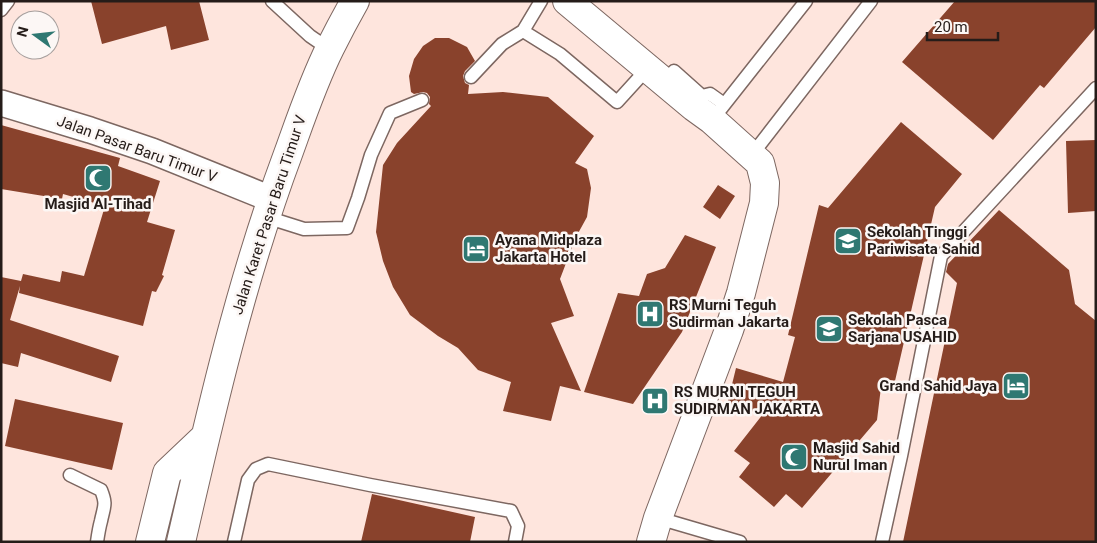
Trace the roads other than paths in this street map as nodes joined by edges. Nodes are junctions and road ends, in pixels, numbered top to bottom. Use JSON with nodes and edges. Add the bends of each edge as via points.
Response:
{"nodes":[{"id":1,"x":8,"y":1,"type":"edge"},
{"id":2,"x":272,"y":1,"type":"edge"},
{"id":3,"x":355,"y":1,"type":"edge"},
{"id":4,"x":541,"y":1,"type":"edge"},
{"id":5,"x":567,"y":1,"type":"edge"},
{"id":6,"x":806,"y":1,"type":"edge"},
{"id":7,"x":871,"y":1,"type":"edge"},
{"id":8,"x":1,"y":10,"type":"edge"},
{"id":9,"x":524,"y":31,"type":"junction"},
{"id":10,"x":329,"y":49,"type":"junction"},
{"id":11,"x":661,"y":70,"type":"junction"},
{"id":12,"x":471,"y":77,"type":"dead end"},
{"id":13,"x":1096,"y":88,"type":"edge"},
{"id":14,"x":422,"y":100,"type":"dead end"},
{"id":15,"x":1,"y":103,"type":"edge"},
{"id":16,"x":708,"y":107,"type":"junction"},
{"id":17,"x":751,"y":156,"type":"junction"},
{"id":18,"x":268,"y":208,"type":"junction"},
{"id":19,"x":205,"y":437,"type":"junction"},
{"id":20,"x":70,"y":475,"type":"dead end"},
{"id":21,"x":655,"y":530,"type":"edge"},
{"id":22,"x":185,"y":541,"type":"edge"},
{"id":23,"x":97,"y":542,"type":"edge"},
{"id":24,"x":150,"y":542,"type":"edge"},
{"id":25,"x":234,"y":542,"type":"edge"},
{"id":26,"x":515,"y":542,"type":"edge"},
{"id":27,"x":740,"y":542,"type":"edge"},
{"id":28,"x":882,"y":542,"type":"edge"}],
"edges":[{"from":1,"to":8,"type":"lane"},
{"from":2,"to":10,"type":"lane"},
{"from":3,"to":10,"type":"street","name":"Jalan Karet Pasar Baru Timur V"},
{"from":4,"to":9,"type":"lane"},
{"from":5,"to":11,"type":"street"},
{"from":6,"to":16,"type":"lane"},
{"from":7,"to":17,"type":"lane"},
{"from":9,"to":11,"type":"lane","via":[[560,54],[617,102]]},
{"from":9,"to":12,"type":"lane","via":[[502,44]]},
{"from":10,"to":18,"type":"street","name":"Jalan Karet Pasar Baru Timur V"},
{"from":11,"to":16,"type":"street"},
{"from":13,"to":28,"type":"lane","via":[[941,256]]},
{"from":14,"to":18,"type":"lane","via":[[390,113],[371,155],[347,228],[304,229]]},
{"from":15,"to":18,"type":"street","name":"Jalan Pasar Baru Timur V","via":[[152,151]]},
{"from":16,"to":17,"type":"street"},
{"from":17,"to":21,"type":"street","via":[[760,163],[764,203],[744,284]]},
{"from":18,"to":19,"type":"street","name":"Jalan Karet Pasar Baru Timur V","via":[[237,310]]},
{"from":19,"to":22,"type":"street","name":"Jalan Karet Pasar Baru Timur V"},
{"from":19,"to":24,"type":"street","via":[[167,472]]},
{"from":20,"to":23,"type":"lane","via":[[101,490],[105,499]]},
{"from":21,"to":27,"type":"lane"},
{"from":25,"to":26,"type":"lane","via":[[248,480],[256,469],[268,464],[511,511],[518,526]]}]}
